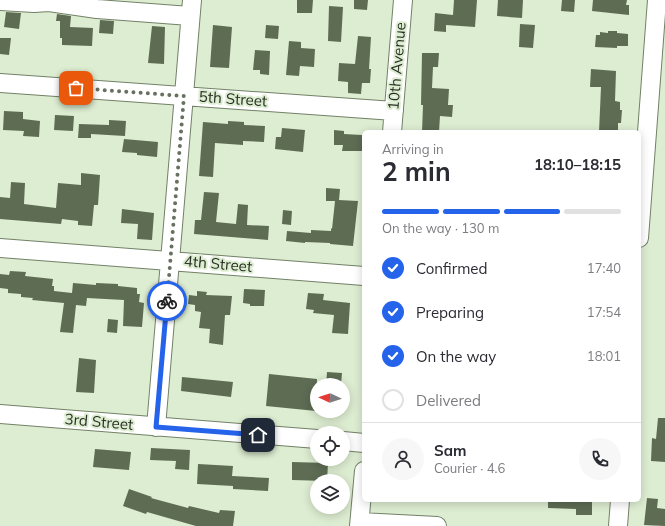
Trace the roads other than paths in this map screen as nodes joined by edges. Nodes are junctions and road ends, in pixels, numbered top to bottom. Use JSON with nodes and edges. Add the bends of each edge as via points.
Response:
{"nodes":[{"id":1,"x":403,"y":0,"type":"edge"},
{"id":2,"x":657,"y":0,"type":"edge"},
{"id":3,"x":0,"y":1,"type":"edge"},
{"id":4,"x":191,"y":8,"type":"edge"},
{"id":5,"x":0,"y":83,"type":"edge"},
{"id":6,"x":184,"y":96,"type":"junction"},
{"id":7,"x":394,"y":111,"type":"junction"},
{"id":8,"x":392,"y":130,"type":"edge"},
{"id":9,"x":641,"y":212,"type":"edge"},
{"id":10,"x":0,"y":248,"type":"edge"},
{"id":11,"x":170,"y":260,"type":"junction"},
{"id":12,"x":362,"y":276,"type":"edge"},
{"id":13,"x":0,"y":414,"type":"edge"},
{"id":14,"x":156,"y":427,"type":"junction"},
{"id":15,"x":310,"y":438,"type":"edge"},
{"id":16,"x":350,"y":442,"type":"edge"},
{"id":17,"x":362,"y":443,"type":"edge"},
{"id":18,"x":362,"y":498,"type":"edge"},
{"id":19,"x":620,"y":502,"type":"edge"},
{"id":20,"x":360,"y":524,"type":"edge"},
{"id":21,"x":437,"y":526,"type":"edge"},
{"id":22,"x":618,"y":526,"type":"edge"}],
"edges":[{"from":1,"to":7,"type":"street","name":"10th Avenue"},
{"from":2,"to":9,"type":"street"},
{"from":3,"to":4,"type":"street","via":[[49,2],[97,8]]},
{"from":4,"to":6,"type":"street"},
{"from":5,"to":6,"type":"street","name":"5th Street"},
{"from":6,"to":7,"type":"street","name":"5th Street"},
{"from":6,"to":11,"type":"street"},
{"from":7,"to":8,"type":"street","name":"10th Avenue"},
{"from":10,"to":11,"type":"street","name":"4th Street"},
{"from":11,"to":12,"type":"street","name":"4th Street"},
{"from":11,"to":14,"type":"street"},
{"from":13,"to":14,"type":"street","name":"3rd Street"},
{"from":14,"to":15,"type":"street","name":"3rd Street"},
{"from":16,"to":17,"type":"street"},
{"from":18,"to":20,"type":"street"},
{"from":19,"to":22,"type":"street"},
{"from":20,"to":21,"type":"street"}]}
